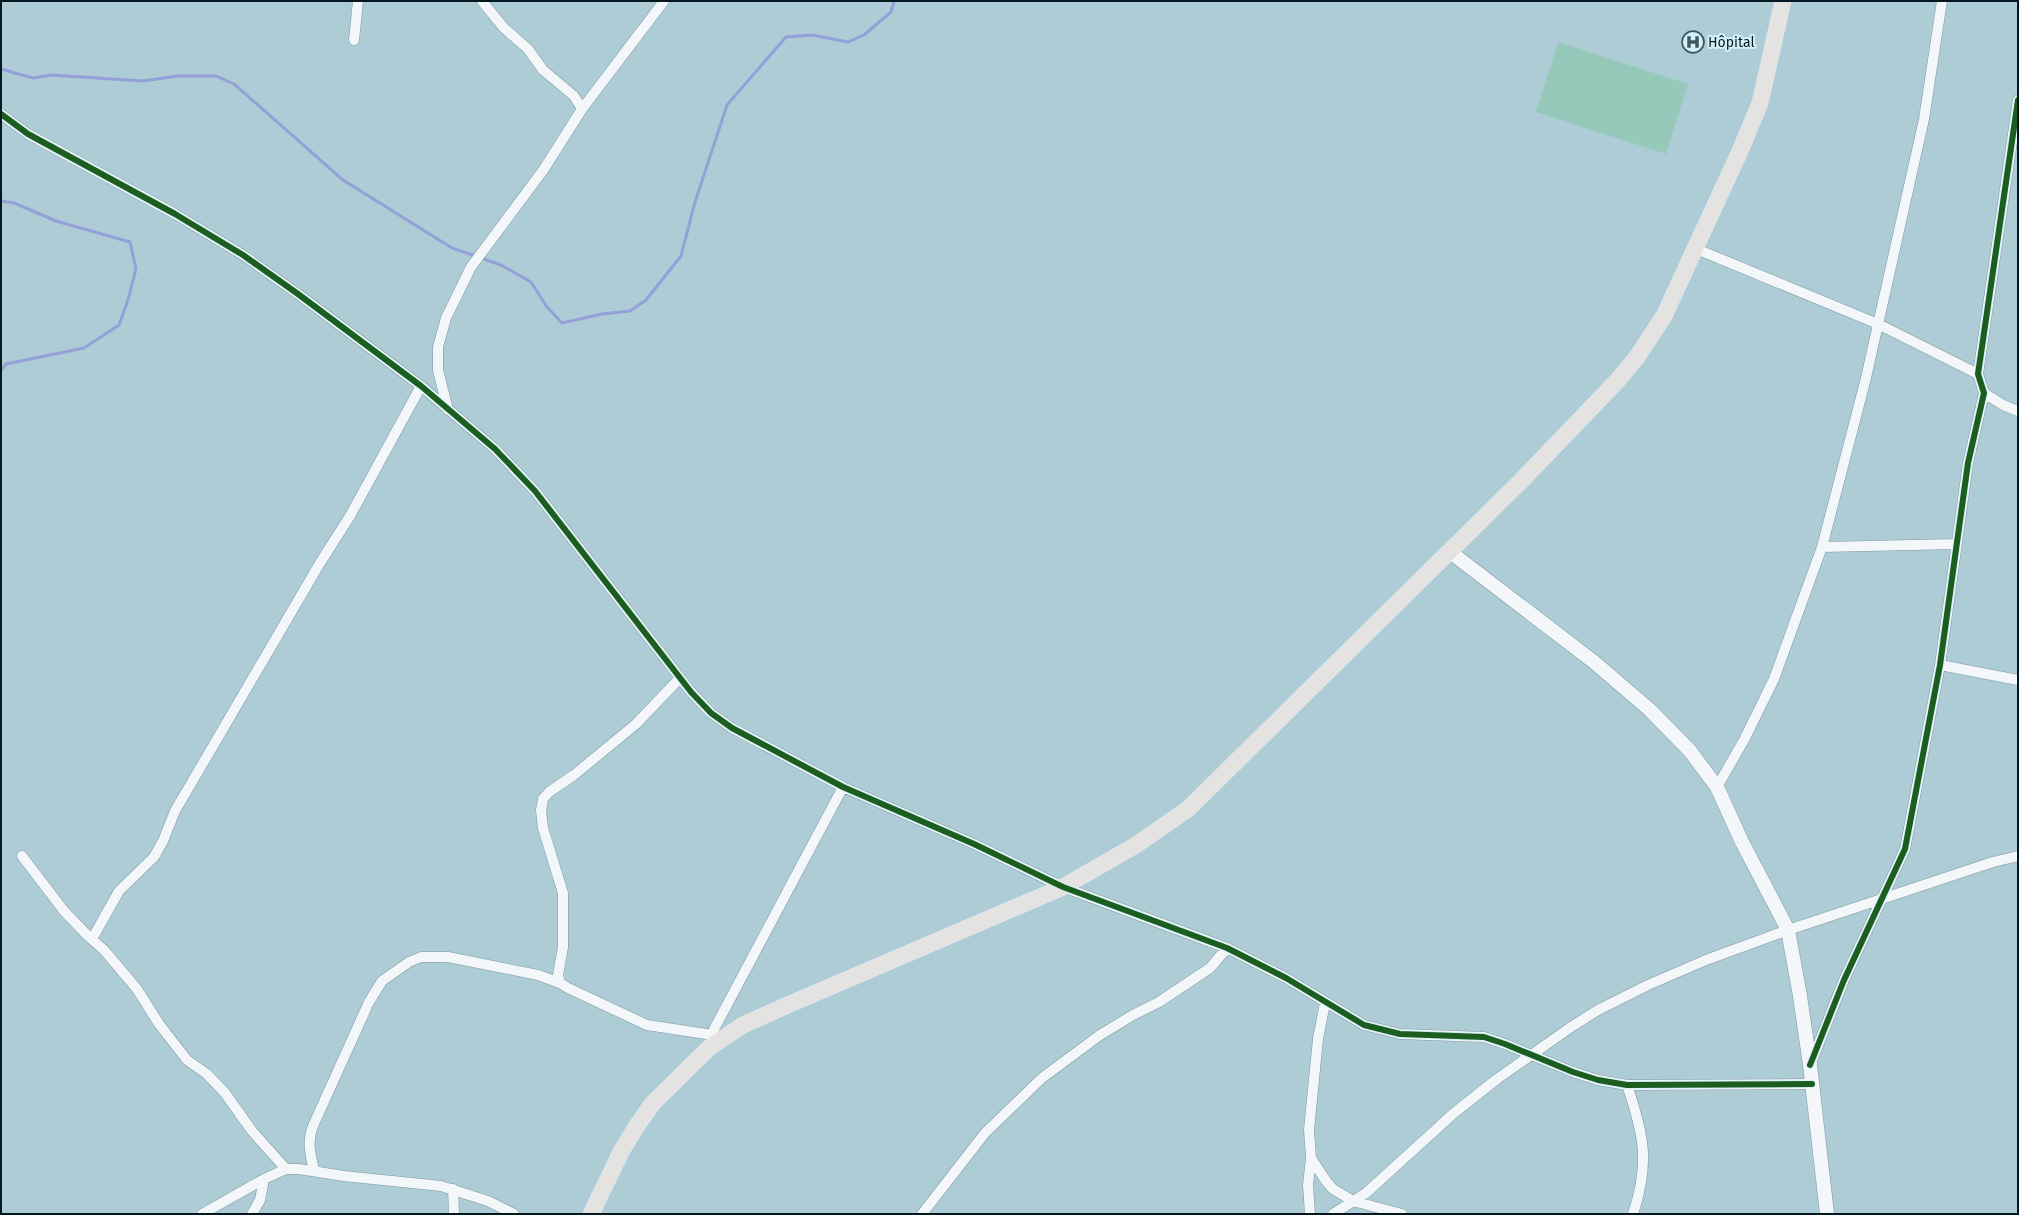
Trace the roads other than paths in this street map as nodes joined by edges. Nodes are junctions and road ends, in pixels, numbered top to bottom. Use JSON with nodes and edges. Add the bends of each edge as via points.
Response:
{"nodes":[{"id":1,"x":358,"y":1,"type":"edge"},
{"id":2,"x":482,"y":1,"type":"edge"},
{"id":3,"x":664,"y":1,"type":"edge"},
{"id":4,"x":1784,"y":1,"type":"edge"},
{"id":5,"x":1942,"y":1,"type":"edge"},
{"id":6,"x":354,"y":40,"type":"dead end"},
{"id":7,"x":2018,"y":100,"type":"edge"},
{"id":8,"x":582,"y":109,"type":"junction"},
{"id":9,"x":1,"y":114,"type":"edge"},
{"id":10,"x":2016,"y":131,"type":"edge"},
{"id":11,"x":1694,"y":248,"type":"junction"},
{"id":12,"x":1878,"y":324,"type":"junction"},
{"id":13,"x":1978,"y":374,"type":"junction"},
{"id":14,"x":421,"y":386,"type":"junction"},
{"id":15,"x":1984,"y":393,"type":"junction"},
{"id":16,"x":448,"y":410,"type":"junction"},
{"id":17,"x":2018,"y":411,"type":"edge"},
{"id":18,"x":1957,"y":544,"type":"junction"},
{"id":19,"x":1822,"y":547,"type":"junction"},
{"id":20,"x":1449,"y":551,"type":"junction"},
{"id":21,"x":1940,"y":666,"type":"junction"},
{"id":22,"x":680,"y":678,"type":"junction"},
{"id":23,"x":2018,"y":680,"type":"edge"},
{"id":24,"x":843,"y":787,"type":"junction"},
{"id":25,"x":1717,"y":787,"type":"junction"},
{"id":26,"x":22,"y":856,"type":"dead end"},
{"id":27,"x":2018,"y":856,"type":"edge"},
{"id":28,"x":1063,"y":887,"type":"junction"},
{"id":29,"x":1880,"y":899,"type":"junction"},
{"id":30,"x":1788,"y":930,"type":"junction"},
{"id":31,"x":92,"y":940,"type":"junction"},
{"id":32,"x":1227,"y":948,"type":"junction"},
{"id":33,"x":560,"y":983,"type":"junction"},
{"id":34,"x":1325,"y":1003,"type":"junction"},
{"id":35,"x":718,"y":1036,"type":"junction"},
{"id":36,"x":1530,"y":1055,"type":"junction"},
{"id":37,"x":1810,"y":1065,"type":"junction"},
{"id":38,"x":1812,"y":1084,"type":"junction"},
{"id":39,"x":1627,"y":1085,"type":"junction"},
{"id":40,"x":1311,"y":1158,"type":"junction"},
{"id":41,"x":286,"y":1169,"type":"junction"},
{"id":42,"x":314,"y":1170,"type":"junction"},
{"id":43,"x":264,"y":1179,"type":"junction"},
{"id":44,"x":458,"y":1190,"type":"junction"},
{"id":45,"x":1353,"y":1201,"type":"junction"},
{"id":46,"x":202,"y":1214,"type":"edge"},
{"id":47,"x":252,"y":1214,"type":"edge"},
{"id":48,"x":454,"y":1214,"type":"edge"},
{"id":49,"x":514,"y":1214,"type":"edge"},
{"id":50,"x":591,"y":1214,"type":"edge"},
{"id":51,"x":922,"y":1214,"type":"edge"},
{"id":52,"x":1310,"y":1214,"type":"edge"},
{"id":53,"x":1333,"y":1214,"type":"edge"},
{"id":54,"x":1402,"y":1214,"type":"edge"},
{"id":55,"x":1633,"y":1214,"type":"edge"},
{"id":56,"x":1827,"y":1214,"type":"edge"}],
"edges":[{"from":1,"to":6,"type":"street"},
{"from":2,"to":8,"type":"street","via":[[504,28],[528,49],[543,70],[574,96]]},
{"from":3,"to":8,"type":"street"},
{"from":4,"to":11,"type":"main road","via":[[1760,103]]},
{"from":5,"to":12,"type":"street","via":[[1924,119]]},
{"from":7,"to":10,"type":"street"},
{"from":8,"to":16,"type":"street","via":[[544,169],[471,267],[446,318],[438,347],[438,370]]},
{"from":9,"to":14,"type":"street","via":[[28,134],[175,214],[243,255]]},
{"from":10,"to":13,"type":"street"},
{"from":11,"to":12,"type":"street"},
{"from":11,"to":20,"type":"main road","via":[[1664,316],[1637,357],[1617,381]]},
{"from":12,"to":13,"type":"street"},
{"from":12,"to":19,"type":"street"},
{"from":13,"to":15,"type":"street"},
{"from":14,"to":16,"type":"street"},
{"from":14,"to":31,"type":"street","via":[[350,516],[175,811],[163,842],[154,857],[119,891]]},
{"from":15,"to":17,"type":"street"},
{"from":15,"to":18,"type":"street","via":[[1968,463]]},
{"from":16,"to":22,"type":"street","via":[[495,449],[535,491]]},
{"from":18,"to":19,"type":"street"},
{"from":18,"to":21,"type":"street"},
{"from":19,"to":25,"type":"street","via":[[1774,679]]},
{"from":20,"to":25,"type":"main road","via":[[1594,662],[1650,710],[1690,751]]},
{"from":20,"to":28,"type":"main road","via":[[1188,809],[1136,845]]},
{"from":21,"to":23,"type":"street"},
{"from":21,"to":29,"type":"street","via":[[1905,849]]},
{"from":22,"to":24,"type":"street","via":[[712,713],[732,728]]},
{"from":22,"to":33,"type":"street","via":[[636,724],[543,799],[543,828],[563,893],[563,947],[558,975]]},
{"from":24,"to":28,"type":"street","via":[[974,844]]},
{"from":24,"to":35,"type":"street"},
{"from":25,"to":30,"type":"main road","via":[[1742,842]]},
{"from":26,"to":31,"type":"street","via":[[64,911]]},
{"from":27,"to":29,"type":"street"},
{"from":28,"to":32,"type":"street"},
{"from":28,"to":35,"type":"main road"},
{"from":29,"to":30,"type":"street"},
{"from":29,"to":37,"type":"street"},
{"from":30,"to":36,"type":"street","via":[[1648,985],[1598,1010]]},
{"from":30,"to":37,"type":"main road"},
{"from":31,"to":41,"type":"street","via":[[104,950],[137,989],[159,1024],[187,1060],[225,1093],[252,1131]]},
{"from":32,"to":34,"type":"street","via":[[1286,978]]},
{"from":32,"to":51,"type":"street","via":[[1210,968],[1159,1002],[1100,1035],[1042,1078],[985,1134]]},
{"from":33,"to":35,"type":"street","via":[[647,1025]]},
{"from":33,"to":42,"type":"street","via":[[538,975],[448,958],[421,957],[409,962],[382,981],[368,1002],[309,1136]]},
{"from":34,"to":36,"type":"street","via":[[1364,1025],[1377,1029],[1400,1034],[1484,1037]]},
{"from":34,"to":40,"type":"street","via":[[1315,1063],[1309,1130]]},
{"from":35,"to":50,"type":"main road","via":[[653,1103],[622,1150]]},
{"from":36,"to":39,"type":"street","via":[[1598,1080]]},
{"from":36,"to":45,"type":"street","via":[[1454,1114],[1399,1165]]},
{"from":37,"to":38,"type":"main road"},
{"from":38,"to":39,"type":"street"},
{"from":38,"to":56,"type":"main road"},
{"from":39,"to":55,"type":"street","via":[[1638,1116],[1644,1148],[1643,1174]]},
{"from":40,"to":45,"type":"street","via":[[1333,1189]]},
{"from":40,"to":52,"type":"street","via":[[1308,1185]]},
{"from":41,"to":42,"type":"street"},
{"from":41,"to":43,"type":"street"},
{"from":42,"to":44,"type":"street"},
{"from":43,"to":46,"type":"street"},
{"from":43,"to":47,"type":"street","via":[[260,1200]]},
{"from":44,"to":48,"type":"street"},
{"from":44,"to":49,"type":"street"},
{"from":45,"to":53,"type":"street"},
{"from":45,"to":54,"type":"street"}]}
